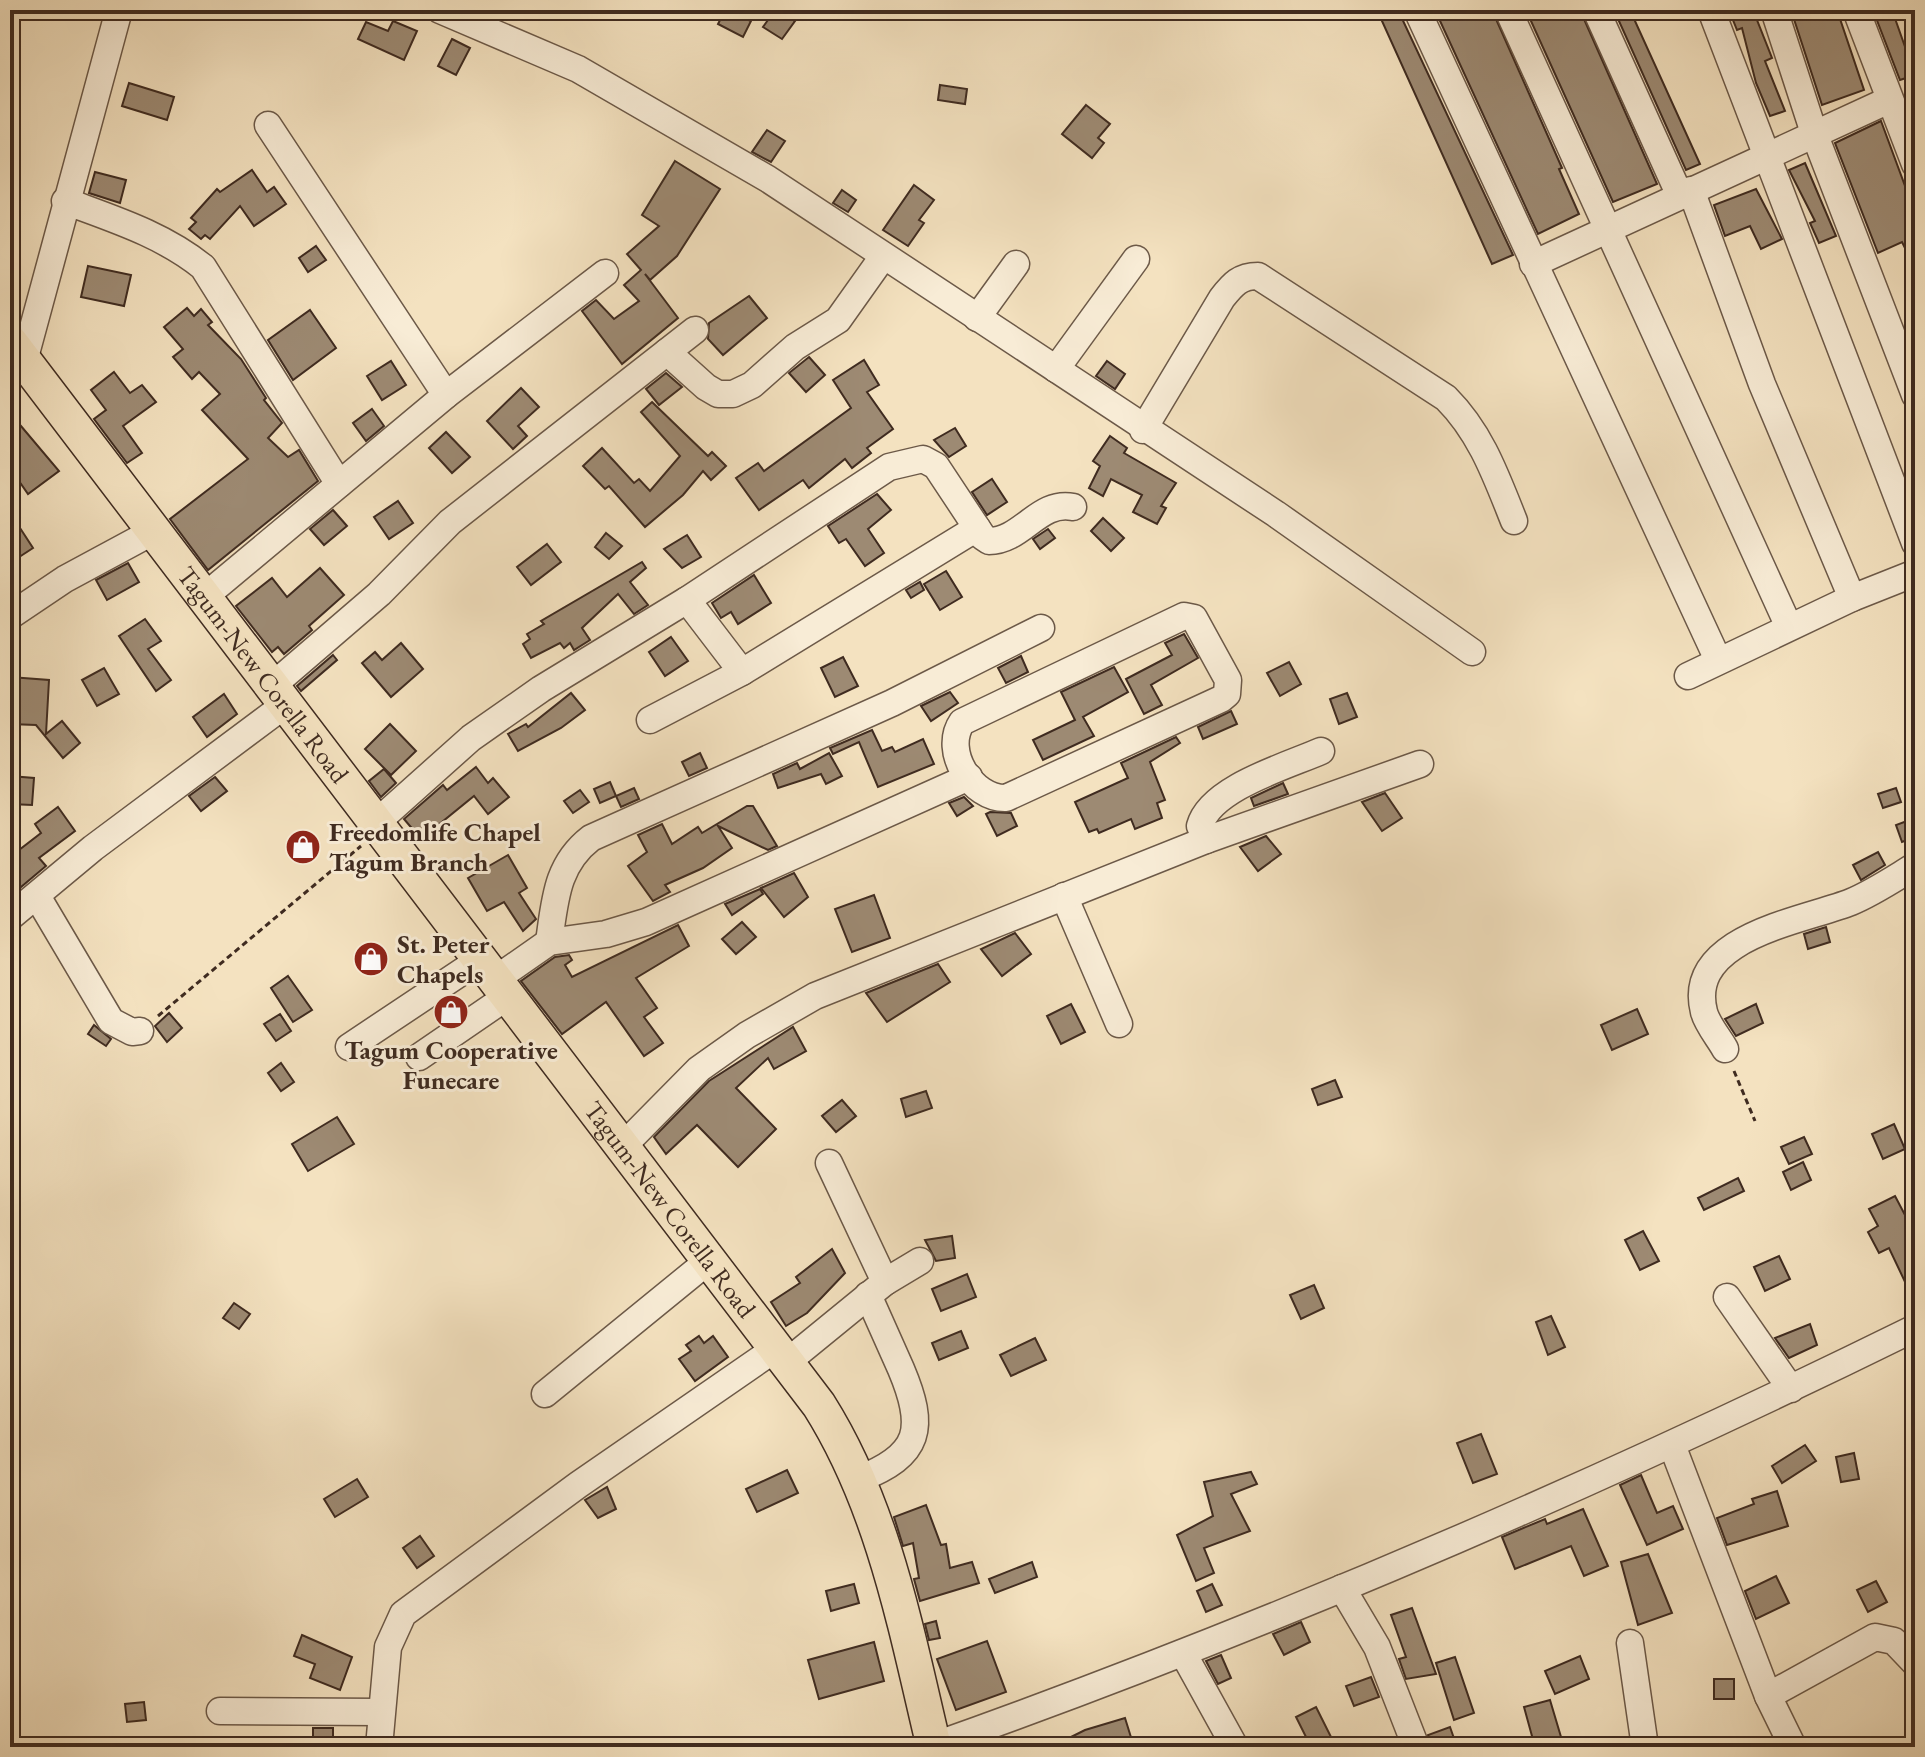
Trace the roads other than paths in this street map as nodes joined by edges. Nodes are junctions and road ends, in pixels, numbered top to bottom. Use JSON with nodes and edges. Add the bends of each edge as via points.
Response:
{"nodes":[{"id":1,"x":119,"y":10,"type":"edge"},
{"id":2,"x":440,"y":10,"type":"edge"},
{"id":3,"x":1417,"y":10,"type":"edge"},
{"id":4,"x":1508,"y":10,"type":"edge"},
{"id":5,"x":1596,"y":10,"type":"edge"},
{"id":6,"x":1711,"y":10,"type":"edge"},
{"id":7,"x":1774,"y":10,"type":"edge"},
{"id":8,"x":1856,"y":10,"type":"edge"},
{"id":9,"x":1889,"y":100,"type":"junction"},
{"id":10,"x":268,"y":125,"type":"dead end"},
{"id":11,"x":1814,"y":133,"type":"junction"},
{"id":12,"x":1766,"y":155,"type":"junction"},
{"id":13,"x":1915,"y":164,"type":"edge"},
{"id":14,"x":1685,"y":193,"type":"junction"},
{"id":15,"x":65,"y":201,"type":"junction"},
{"id":16,"x":1609,"y":231,"type":"junction"},
{"id":17,"x":882,"y":258,"type":"junction"},
{"id":18,"x":1136,"y":259,"type":"dead end"},
{"id":19,"x":1016,"y":264,"type":"dead end"},
{"id":20,"x":1533,"y":264,"type":"junction"},
{"id":21,"x":605,"y":273,"type":"dead end"},
{"id":22,"x":977,"y":318,"type":"junction"},
{"id":23,"x":695,"y":330,"type":"dead end"},
{"id":24,"x":17,"y":352,"type":"edge"},
{"id":25,"x":667,"y":352,"type":"junction"},
{"id":26,"x":1056,"y":369,"type":"junction"},
{"id":27,"x":446,"y":395,"type":"junction"},
{"id":28,"x":1915,"y":395,"type":"edge"},
{"id":29,"x":1143,"y":430,"type":"junction"},
{"id":30,"x":339,"y":484,"type":"junction"},
{"id":31,"x":1073,"y":507,"type":"dead end"},
{"id":32,"x":1514,"y":521,"type":"dead end"},
{"id":33,"x":977,"y":528,"type":"junction"},
{"id":34,"x":154,"y":531,"type":"junction"},
{"id":35,"x":1915,"y":543,"type":"edge"},
{"id":36,"x":1915,"y":573,"type":"edge"},
{"id":37,"x":204,"y":597,"type":"junction"},
{"id":38,"x":1852,"y":598,"type":"junction"},
{"id":39,"x":687,"y":600,"type":"junction"},
{"id":40,"x":10,"y":616,"type":"edge"},
{"id":41,"x":1789,"y":627,"type":"junction"},
{"id":42,"x":1041,"y":628,"type":"dead end"},
{"id":43,"x":1472,"y":652,"type":"dead end"},
{"id":44,"x":1718,"y":660,"type":"junction"},
{"id":45,"x":742,"y":672,"type":"junction"},
{"id":46,"x":1688,"y":676,"type":"dead end"},
{"id":47,"x":279,"y":695,"type":"junction"},
{"id":48,"x":650,"y":720,"type":"dead end"},
{"id":49,"x":1321,"y":751,"type":"dead end"},
{"id":50,"x":1420,"y":764,"type":"dead end"},
{"id":51,"x":969,"y":777,"type":"junction"},
{"id":52,"x":380,"y":825,"type":"junction"},
{"id":53,"x":1206,"y":840,"type":"junction"},
{"id":54,"x":1915,"y":866,"type":"edge"},
{"id":55,"x":37,"y":896,"type":"junction"},
{"id":56,"x":1064,"y":896,"type":"junction"},
{"id":57,"x":10,"y":917,"type":"edge"},
{"id":58,"x":549,"y":942,"type":"junction"},
{"id":59,"x":495,"y":978,"type":"junction"},
{"id":60,"x":1119,"y":1024,"type":"dead end"},
{"id":61,"x":140,"y":1031,"type":"road end"},
{"id":62,"x":349,"y":1047,"type":"dead end"},
{"id":63,"x":1725,"y":1049,"type":"road end"},
{"id":64,"x":419,"y":1057,"type":"dead end"},
{"id":65,"x":622,"y":1147,"type":"junction"},
{"id":66,"x":829,"y":1163,"type":"dead end"},
{"id":67,"x":920,"y":1261,"type":"dead end"},
{"id":68,"x":707,"y":1262,"type":"junction"},
{"id":69,"x":877,"y":1289,"type":"junction"},
{"id":70,"x":1727,"y":1297,"type":"dead end"},
{"id":71,"x":1915,"y":1328,"type":"edge"},
{"id":72,"x":781,"y":1355,"type":"junction"},
{"id":73,"x":1791,"y":1389,"type":"junction"},
{"id":74,"x":545,"y":1394,"type":"dead end"},
{"id":75,"x":1672,"y":1445,"type":"junction"},
{"id":76,"x":859,"y":1479,"type":"junction"},
{"id":77,"x":1342,"y":1588,"type":"junction"},
{"id":78,"x":1630,"y":1643,"type":"dead end"},
{"id":79,"x":1183,"y":1653,"type":"junction"},
{"id":80,"x":1915,"y":1663,"type":"edge"},
{"id":81,"x":1768,"y":1696,"type":"junction"},
{"id":82,"x":220,"y":1711,"type":"dead end"},
{"id":83,"x":380,"y":1712,"type":"junction"},
{"id":84,"x":379,"y":1747,"type":"edge"},
{"id":85,"x":934,"y":1747,"type":"edge"},
{"id":86,"x":1235,"y":1747,"type":"edge"},
{"id":87,"x":1416,"y":1747,"type":"edge"},
{"id":88,"x":1645,"y":1747,"type":"edge"},
{"id":89,"x":1793,"y":1747,"type":"edge"}],
"edges":[{"from":1,"to":15,"type":"street"},
{"from":2,"to":17,"type":"street","via":[[578,69],[768,179]]},
{"from":3,"to":20,"type":"street"},
{"from":4,"to":16,"type":"street"},
{"from":5,"to":14,"type":"street"},
{"from":6,"to":12,"type":"street"},
{"from":7,"to":11,"type":"street"},
{"from":8,"to":9,"type":"street"},
{"from":9,"to":11,"type":"street"},
{"from":9,"to":13,"type":"street"},
{"from":10,"to":27,"type":"street"},
{"from":11,"to":12,"type":"street"},
{"from":11,"to":28,"type":"street"},
{"from":12,"to":14,"type":"street"},
{"from":12,"to":35,"type":"street"},
{"from":14,"to":16,"type":"street"},
{"from":14,"to":38,"type":"street"},
{"from":15,"to":24,"type":"street"},
{"from":15,"to":30,"type":"street","via":[[147,232],[203,267]]},
{"from":16,"to":20,"type":"street"},
{"from":16,"to":41,"type":"street"},
{"from":17,"to":22,"type":"street"},
{"from":17,"to":25,"type":"street","via":[[838,320],[733,394],[706,387]]},
{"from":18,"to":26,"type":"street"},
{"from":19,"to":22,"type":"street"},
{"from":20,"to":44,"type":"street"},
{"from":21,"to":27,"type":"street"},
{"from":22,"to":26,"type":"street"},
{"from":23,"to":25,"type":"street"},
{"from":24,"to":34,"type":"main road","name":"Tagum-New Corella Road"},
{"from":25,"to":47,"type":"street","via":[[450,522]]},
{"from":26,"to":29,"type":"street"},
{"from":27,"to":30,"type":"street"},
{"from":29,"to":32,"type":"street","via":[[1222,298],[1236,281],[1258,276],[1446,398],[1467,419],[1487,453]]},
{"from":29,"to":43,"type":"street","via":[[1276,514]]},
{"from":30,"to":37,"type":"street"},
{"from":31,"to":33,"type":"street","via":[[1048,509],[1000,541],[989,541]]},
{"from":33,"to":39,"type":"street","via":[[936,466],[923,459],[907,460]]},
{"from":33,"to":45,"type":"street"},
{"from":34,"to":37,"type":"main road","name":"Tagum-New Corella Road"},
{"from":34,"to":40,"type":"street"},
{"from":36,"to":38,"type":"street"},
{"from":37,"to":47,"type":"main road","name":"Tagum-New Corella Road"},
{"from":38,"to":41,"type":"street"},
{"from":39,"to":45,"type":"street"},
{"from":39,"to":52,"type":"street","via":[[471,738]]},
{"from":41,"to":44,"type":"street"},
{"from":42,"to":58,"type":"street","via":[[892,703],[591,838],[564,867]]},
{"from":44,"to":46,"type":"street"},
{"from":45,"to":48,"type":"street"},
{"from":47,"to":52,"type":"main road","name":"Tagum-New Corella Road"},
{"from":47,"to":55,"type":"street"},
{"from":49,"to":53,"type":"street","via":[[1210,805],[1200,826]]},
{"from":50,"to":53,"type":"street"},
{"from":51,"to":51,"type":"street","via":[[985,794],[1006,798],[1221,699],[1228,680],[1194,618],[1184,616],[962,722],[955,732],[955,754]]},
{"from":51,"to":58,"type":"street","via":[[646,922]]},
{"from":52,"to":59,"type":"main road","name":"Tagum-New Corella Road"},
{"from":53,"to":56,"type":"street"},
{"from":54,"to":63,"type":"street","via":[[1853,901],[1743,939],[1720,956],[1705,980],[1704,1012]]},
{"from":55,"to":57,"type":"street"},
{"from":55,"to":61,"type":"street","via":[[111,1021]]},
{"from":56,"to":60,"type":"street"},
{"from":56,"to":65,"type":"street","via":[[815,996],[699,1069]]},
{"from":58,"to":59,"type":"street"},
{"from":59,"to":62,"type":"street"},
{"from":59,"to":64,"type":"street"},
{"from":59,"to":65,"type":"main road","name":"Tagum-New Corella Road"},
{"from":65,"to":68,"type":"main road","name":"Tagum-New Corella Road"},
{"from":66,"to":69,"type":"street"},
{"from":67,"to":69,"type":"street"},
{"from":68,"to":72,"type":"main road","name":"Tagum-New Corella Road"},
{"from":68,"to":74,"type":"street"},
{"from":69,"to":72,"type":"street"},
{"from":69,"to":76,"type":"street","via":[[918,1424],[906,1452]]},
{"from":70,"to":73,"type":"street"},
{"from":71,"to":73,"type":"street"},
{"from":72,"to":76,"type":"main road","name":"Tagum-New Corella Road","via":[[834,1429]]},
{"from":72,"to":83,"type":"street","via":[[578,1485],[403,1614],[388,1647]]},
{"from":73,"to":75,"type":"street"},
{"from":75,"to":77,"type":"street"},
{"from":75,"to":81,"type":"street"},
{"from":76,"to":85,"type":"main road","name":"Tagum-New Corella Road","via":[[890,1573]]},
{"from":77,"to":79,"type":"street"},
{"from":77,"to":87,"type":"street","via":[[1377,1647]]},
{"from":78,"to":88,"type":"street"},
{"from":79,"to":85,"type":"street"},
{"from":79,"to":86,"type":"street"},
{"from":80,"to":81,"type":"street","via":[[1894,1641],[1875,1637]]},
{"from":81,"to":89,"type":"street"},
{"from":82,"to":83,"type":"street"},
{"from":83,"to":84,"type":"street"}]}
